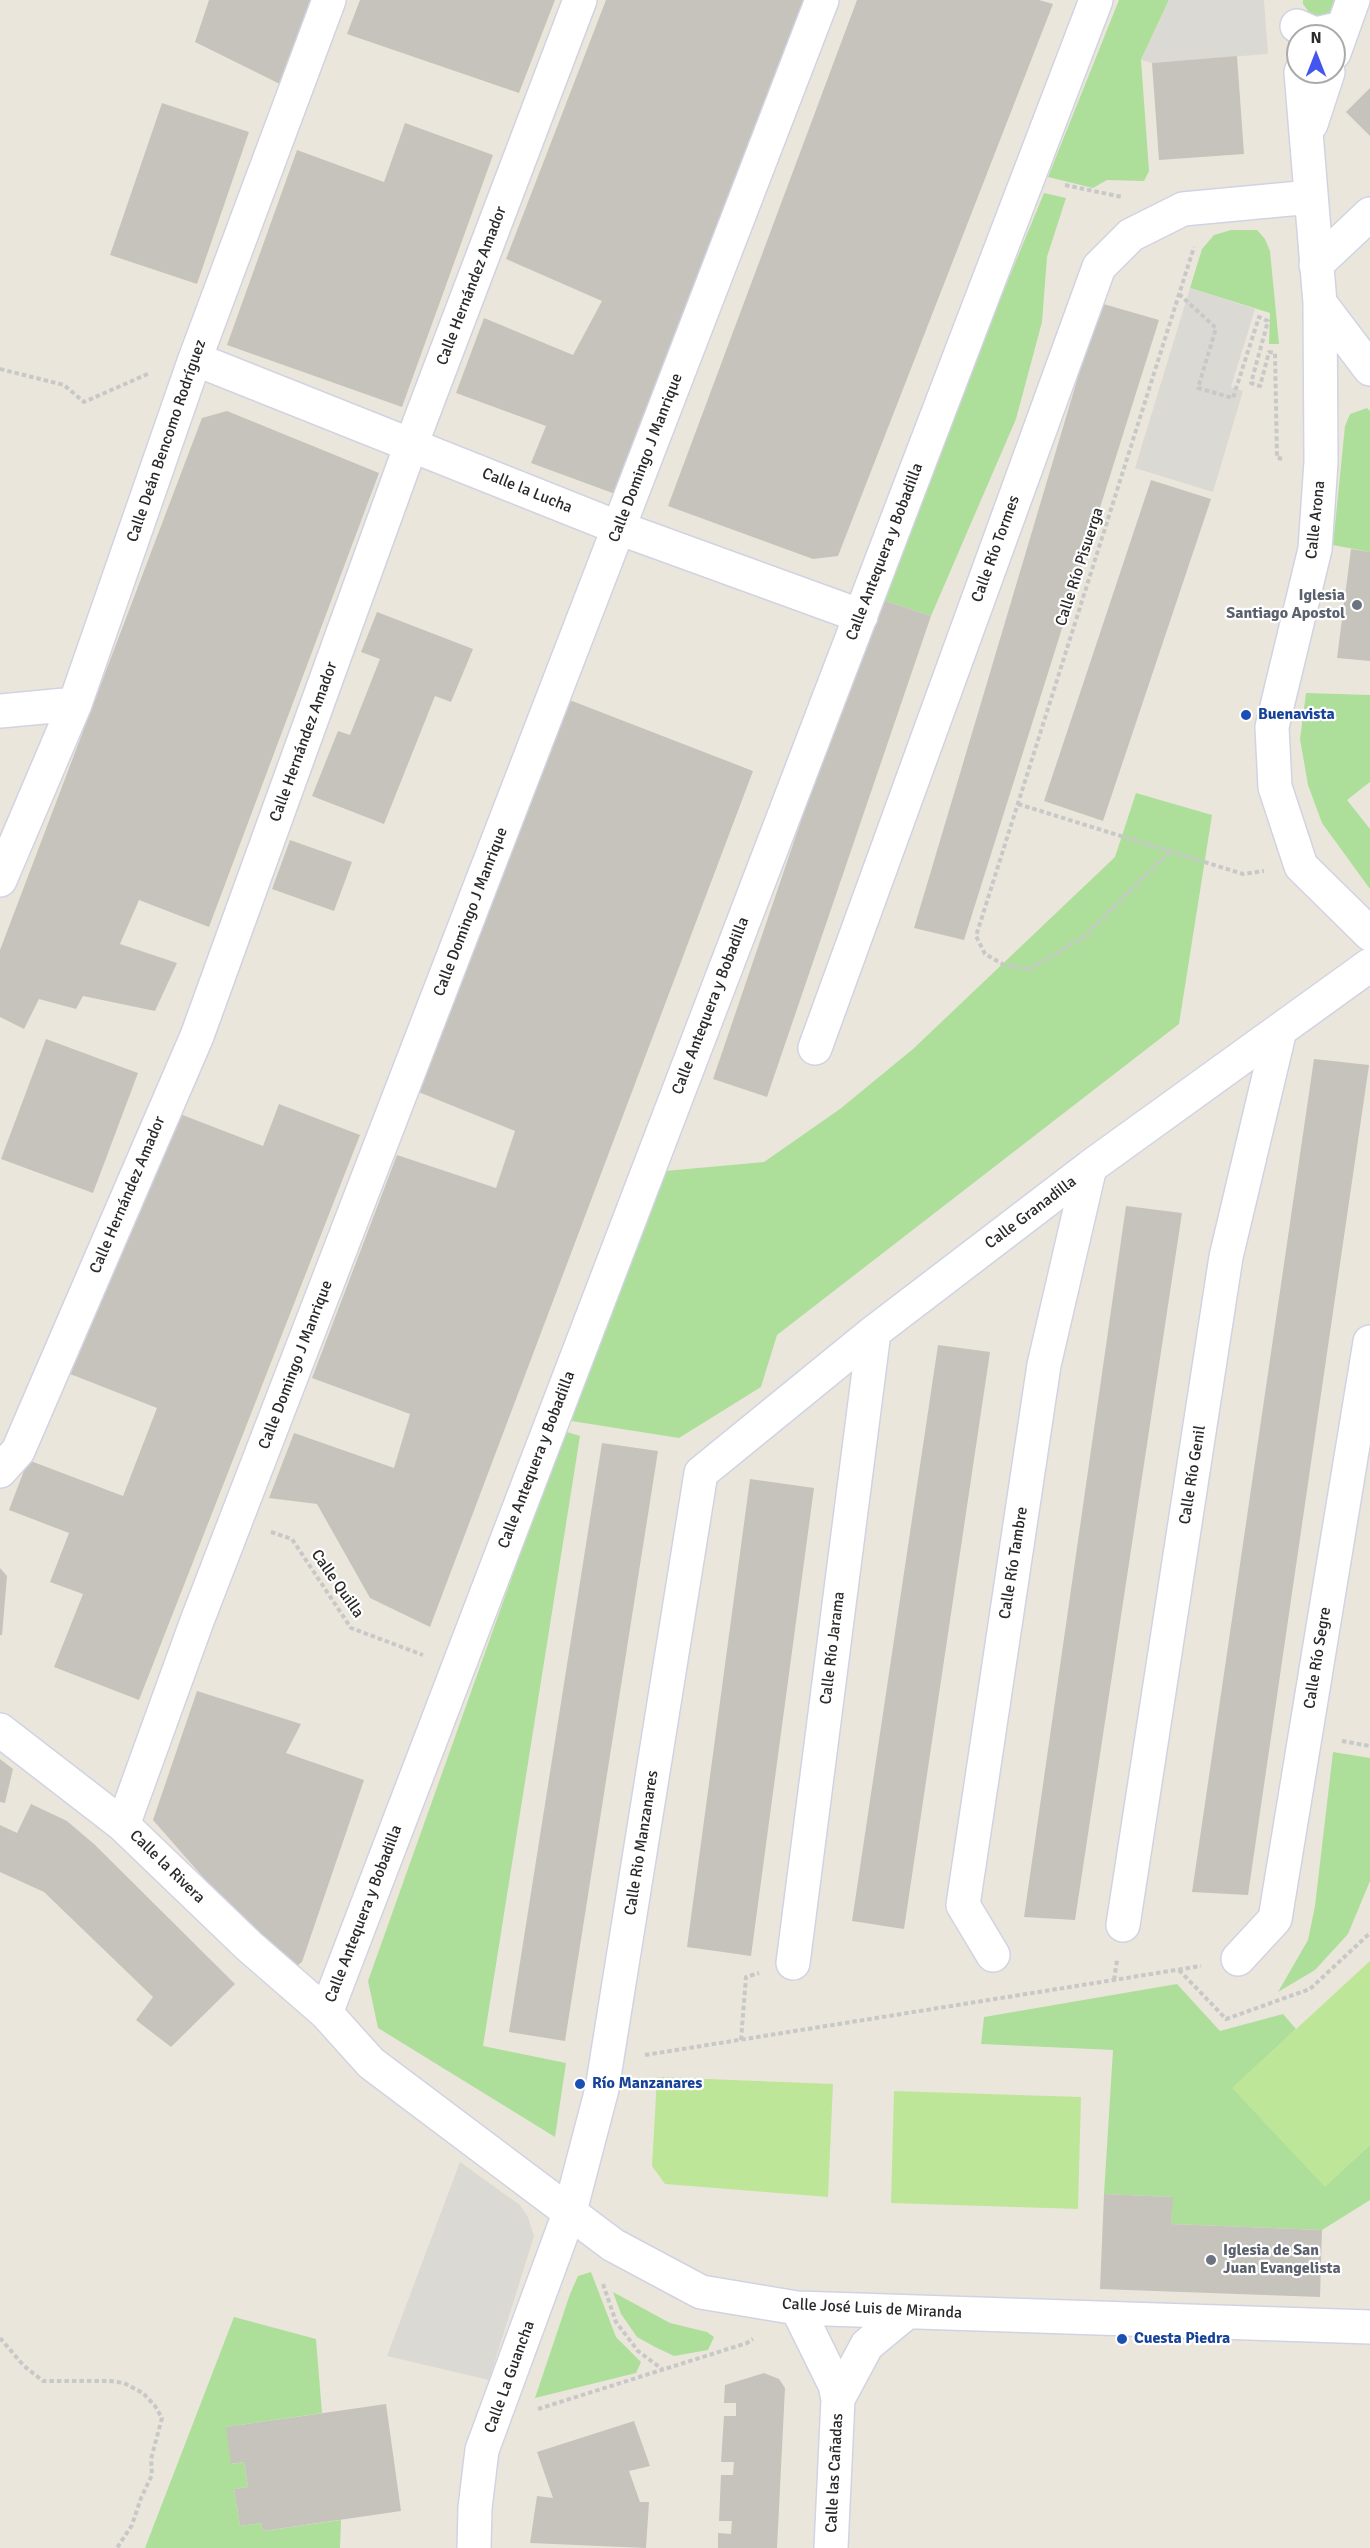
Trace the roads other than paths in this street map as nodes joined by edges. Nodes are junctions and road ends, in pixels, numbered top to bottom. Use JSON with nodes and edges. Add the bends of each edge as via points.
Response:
{"nodes":[{"id":1,"x":329,"y":0,"type":"edge"},
{"id":2,"x":580,"y":0,"type":"edge"},
{"id":3,"x":822,"y":0,"type":"edge"},
{"id":4,"x":1096,"y":0,"type":"edge"},
{"id":5,"x":1302,"y":84,"type":"edge"},
{"id":6,"x":1324,"y":84,"type":"edge"},
{"id":7,"x":1306,"y":140,"type":"junction"},
{"id":8,"x":1311,"y":197,"type":"junction"},
{"id":9,"x":1370,"y":214,"type":"edge"},
{"id":10,"x":1316,"y":265,"type":"junction"},
{"id":11,"x":1320,"y":303,"type":"junction"},
{"id":12,"x":1370,"y":369,"type":"edge"},
{"id":13,"x":191,"y":370,"type":"junction"},
{"id":14,"x":411,"y":445,"type":"junction"},
{"id":15,"x":619,"y":528,"type":"junction"},
{"id":16,"x":861,"y":616,"type":"junction"},
{"id":17,"x":75,"y":704,"type":"junction"},
{"id":18,"x":0,"y":711,"type":"edge"},
{"id":19,"x":0,"y":880,"type":"edge"},
{"id":20,"x":1370,"y":934,"type":"edge"},
{"id":21,"x":1370,"y":965,"type":"edge"},
{"id":22,"x":1280,"y":1030,"type":"junction"},
{"id":23,"x":815,"y":1048,"type":"dead end"},
{"id":24,"x":1090,"y":1167,"type":"junction"},
{"id":25,"x":874,"y":1332,"type":"junction"},
{"id":26,"x":1370,"y":1342,"type":"edge"},
{"id":27,"x":0,"y":1471,"type":"edge"},
{"id":28,"x":701,"y":1473,"type":"joint"},
{"id":29,"x":0,"y":1730,"type":"edge"},
{"id":30,"x":123,"y":1825,"type":"junction"},
{"id":31,"x":1123,"y":1925,"type":"dead end"},
{"id":32,"x":993,"y":1955,"type":"dead end"},
{"id":33,"x":1238,"y":1959,"type":"road end"},
{"id":34,"x":793,"y":1963,"type":"road end"},
{"id":35,"x":326,"y":2013,"type":"junction"},
{"id":36,"x":570,"y":2211,"type":"junction"},
{"id":37,"x":797,"y":2308,"type":"junction"},
{"id":38,"x":907,"y":2312,"type":"junction"},
{"id":39,"x":1370,"y":2327,"type":"edge"},
{"id":40,"x":838,"y":2399,"type":"junction"},
{"id":41,"x":474,"y":2548,"type":"edge"},
{"id":42,"x":831,"y":2548,"type":"edge"}],
"edges":[{"from":1,"to":13,"type":"street","name":"Calle Deán Bencomo Rodríguez"},
{"from":2,"to":14,"type":"street","name":"Calle Hernández Amador"},
{"from":3,"to":15,"type":"street","name":"Calle Domingo J Manrique"},
{"from":4,"to":16,"type":"street","name":"Calle Antequera y Bobadilla"},
{"from":5,"to":7,"type":"street","name":"Calle Arona"},
{"from":6,"to":7,"type":"street","name":"Calle Arona"},
{"from":7,"to":8,"type":"street","name":"Calle Arona"},
{"from":8,"to":10,"type":"street","name":"Calle Arona"},
{"from":8,"to":23,"type":"street","name":"Calle Río Tormes","via":[[1183,209],[1131,235],[1098,267]]},
{"from":9,"to":10,"type":"street"},
{"from":10,"to":11,"type":"street","name":"Calle Arona"},
{"from":11,"to":12,"type":"street"},
{"from":11,"to":20,"type":"street","name":"Calle Arona","via":[[1321,462],[1315,549],[1272,727],[1275,788],[1301,866]]},
{"from":13,"to":14,"type":"street","name":"Calle la Lucha"},
{"from":13,"to":17,"type":"street","name":"Calle Deán Bencomo Rodríguez"},
{"from":14,"to":15,"type":"street","name":"Calle la Lucha"},
{"from":14,"to":27,"type":"street","name":"Calle Hernández Amador","via":[[197,1036],[18,1452]]},
{"from":15,"to":16,"type":"street","name":"Calle la Lucha"},
{"from":15,"to":30,"type":"street","name":"Calle Domingo J Manrique","via":[[236,1519]]},
{"from":16,"to":35,"type":"street","name":"Calle Antequera y Bobadilla"},
{"from":17,"to":18,"type":"street"},
{"from":17,"to":19,"type":"street","name":"Calle Deán Bencomo Rodríguez"},
{"from":21,"to":22,"type":"street","name":"Calle Granadilla"},
{"from":22,"to":24,"type":"street","name":"Calle Granadilla"},
{"from":22,"to":31,"type":"street","name":"Calle Río Genil","via":[[1226,1257]]},
{"from":24,"to":25,"type":"street","name":"Calle Granadilla"},
{"from":24,"to":32,"type":"street","name":"Calle Río Tambre","via":[[1044,1365],[963,1905]]},
{"from":25,"to":28,"type":"street","name":"Calle Granadilla"},
{"from":25,"to":34,"type":"street","name":"Calle Río Jarama"},
{"from":26,"to":33,"type":"street","name":"Calle Río Segre","via":[[1275,1919]]},
{"from":28,"to":36,"type":"street","name":"Calle Rio Manzanares","via":[[609,2054]]},
{"from":29,"to":30,"type":"street","name":"Calle la Rivera"},
{"from":30,"to":35,"type":"street","name":"Calle la Rivera","via":[[249,1946]]},
{"from":35,"to":36,"type":"street","name":"Calle José Luis de Miranda","via":[[371,2063]]},
{"from":36,"to":37,"type":"street","name":"Calle José Luis de Miranda","via":[[605,2238],[701,2292]]},
{"from":36,"to":41,"type":"street","name":"Calle La Guancha","via":[[482,2450]]},
{"from":37,"to":38,"type":"street","name":"Calle José Luis de Miranda"},
{"from":37,"to":40,"type":"street","name":"Calle las Cañadas","via":[[835,2385]]},
{"from":38,"to":39,"type":"street","name":"Calle José Luis de Miranda"},
{"from":38,"to":40,"type":"street","name":"Calle las Cañadas","via":[[867,2345]]},
{"from":40,"to":42,"type":"street","name":"Calle las Cañadas"}]}
